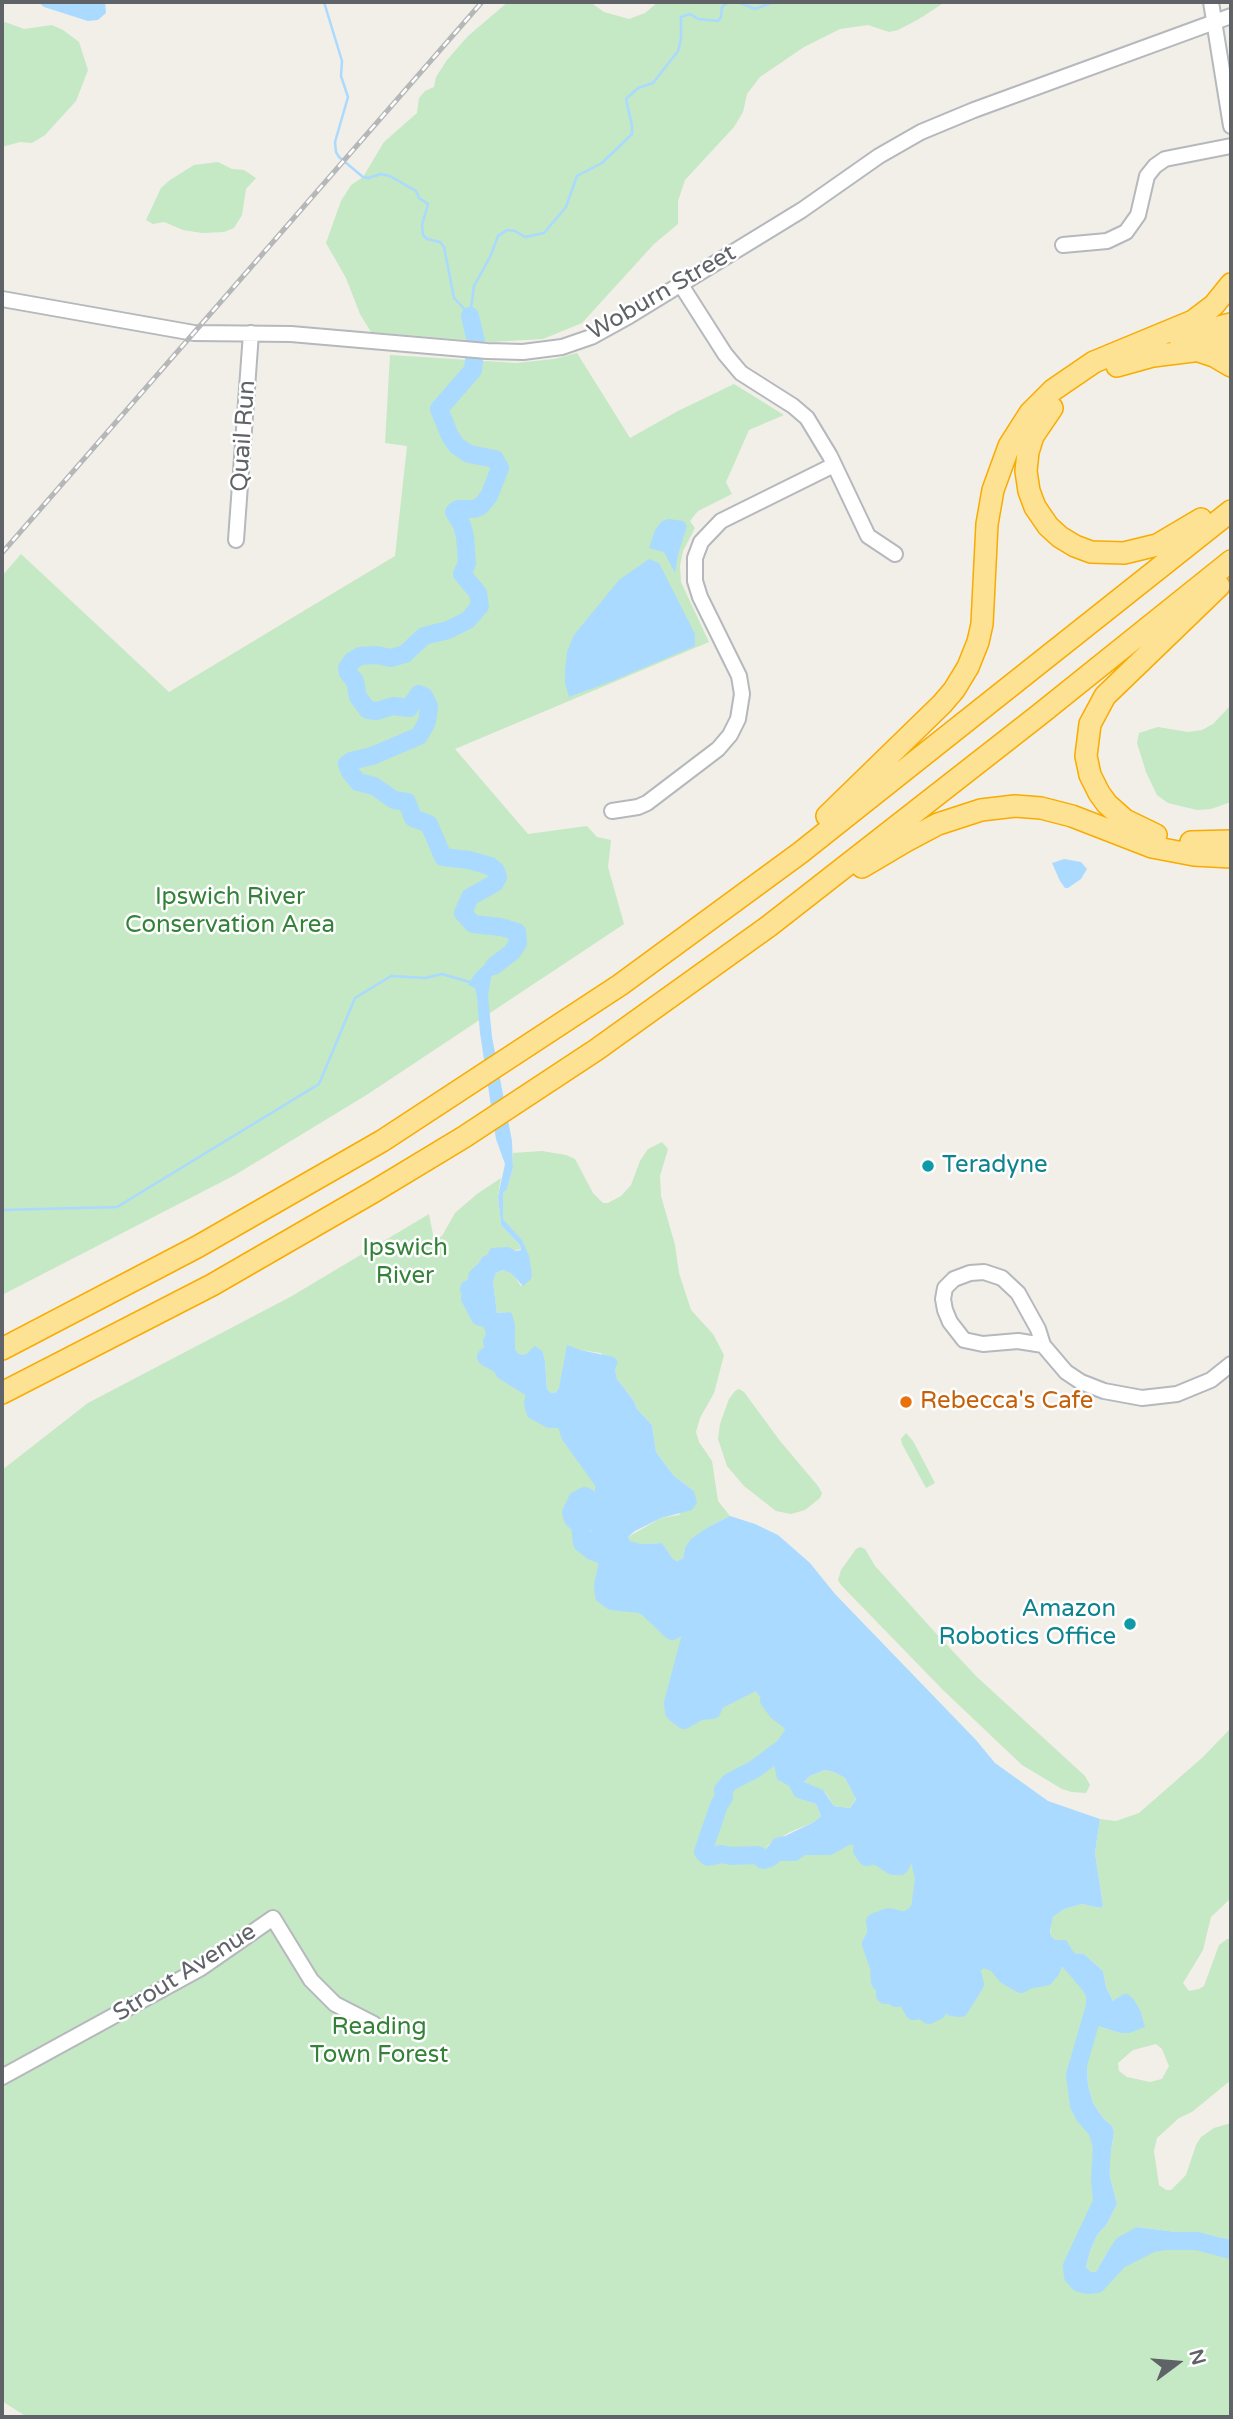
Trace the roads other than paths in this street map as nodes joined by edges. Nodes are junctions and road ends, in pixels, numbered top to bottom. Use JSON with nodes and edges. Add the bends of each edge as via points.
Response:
{"nodes":[{"id":1,"x":1211,"y":2,"type":"edge"},
{"id":2,"x":1231,"y":16,"type":"edge"},
{"id":3,"x":1215,"y":21,"type":"junction"},
{"id":4,"x":1231,"y":126,"type":"edge"},
{"id":5,"x":1231,"y":146,"type":"edge"},
{"id":6,"x":1063,"y":245,"type":"dead end"},
{"id":7,"x":1231,"y":284,"type":"edge"},
{"id":8,"x":681,"y":285,"type":"junction"},
{"id":9,"x":2,"y":299,"type":"edge"},
{"id":10,"x":1231,"y":324,"type":"edge"},
{"id":11,"x":251,"y":333,"type":"junction"},
{"id":12,"x":1231,"y":344,"type":"edge"},
{"id":13,"x":1130,"y":348,"type":"junction"},
{"id":14,"x":1197,"y":351,"type":"junction"},
{"id":15,"x":1231,"y":366,"type":"edge"},
{"id":16,"x":834,"y":465,"type":"junction"},
{"id":17,"x":1231,"y":499,"type":"edge"},
{"id":18,"x":1231,"y":511,"type":"edge"},
{"id":19,"x":236,"y":540,"type":"dead end"},
{"id":20,"x":895,"y":554,"type":"dead end"},
{"id":21,"x":1231,"y":561,"type":"edge"},
{"id":22,"x":1231,"y":574,"type":"edge"},
{"id":23,"x":612,"y":811,"type":"dead end"},
{"id":24,"x":1231,"y":841,"type":"edge"},
{"id":25,"x":1231,"y":857,"type":"edge"},
{"id":26,"x":747,"y":894,"type":"junction"},
{"id":27,"x":769,"y":926,"type":"junction"},
{"id":28,"x":1043,"y":1345,"type":"junction"},
{"id":29,"x":2,"y":1349,"type":"edge"},
{"id":30,"x":1231,"y":1364,"type":"edge"},
{"id":31,"x":2,"y":1393,"type":"edge"},
{"id":32,"x":374,"y":2024,"type":"dead end"},
{"id":33,"x":2,"y":2077,"type":"edge"}],
"edges":[{"from":1,"to":3,"type":"street"},
{"from":2,"to":3,"type":"street","name":"Woburn Street"},
{"from":3,"to":4,"type":"street"},
{"from":3,"to":8,"type":"street","name":"Woburn Street","via":[[921,132]]},
{"from":5,"to":6,"type":"street","via":[[1166,159],[1147,176],[1138,215],[1126,232],[1107,241]]},
{"from":7,"to":13,"type":"highway","via":[[1193,321]]},
{"from":8,"to":11,"type":"street","name":"Woburn Street","via":[[601,332],[541,351]]},
{"from":8,"to":16,"type":"street","via":[[733,364],[800,411]]},
{"from":9,"to":11,"type":"street","name":"Woburn Street","via":[[194,333]]},
{"from":10,"to":13,"type":"highway"},
{"from":11,"to":19,"type":"street","name":"Quail Run"},
{"from":12,"to":14,"type":"highway"},
{"from":13,"to":26,"type":"highway","via":[[1094,362],[1054,390],[1030,413],[1009,446],[990,503],[980,633],[972,659],[954,690]]},
{"from":14,"to":15,"type":"highway"},
{"from":14,"to":17,"type":"highway","via":[[1122,364],[1094,376],[1060,401],[1037,427],[1030,445],[1029,491],[1041,517],[1056,534],[1080,549],[1108,554],[1157,545]]},
{"from":16,"to":20,"type":"street","via":[[868,536]]},
{"from":16,"to":23,"type":"street","via":[[721,521],[701,542],[695,581],[738,676],[738,719],[718,749],[647,803]]},
{"from":18,"to":26,"type":"highway"},
{"from":21,"to":27,"type":"highway"},
{"from":22,"to":24,"type":"highway","via":[[1105,696],[1093,713],[1086,746],[1094,785],[1125,820],[1174,839]]},
{"from":25,"to":27,"type":"highway","via":[[1152,847],[1050,810],[1001,807],[921,832]]},
{"from":26,"to":29,"type":"highway","via":[[620,985],[382,1141],[277,1203]]},
{"from":27,"to":31,"type":"highway","via":[[606,1043],[373,1192],[212,1284]]},
{"from":28,"to":28,"type":"street","via":[[1018,1293],[1002,1278],[970,1273],[945,1288],[945,1310],[964,1340]]},
{"from":28,"to":30,"type":"street","via":[[1081,1382],[1135,1398],[1190,1391]]},
{"from":32,"to":33,"type":"street","name":"Strout Avenue","via":[[335,2004],[311,1980],[272,1918],[201,1968]]}]}
